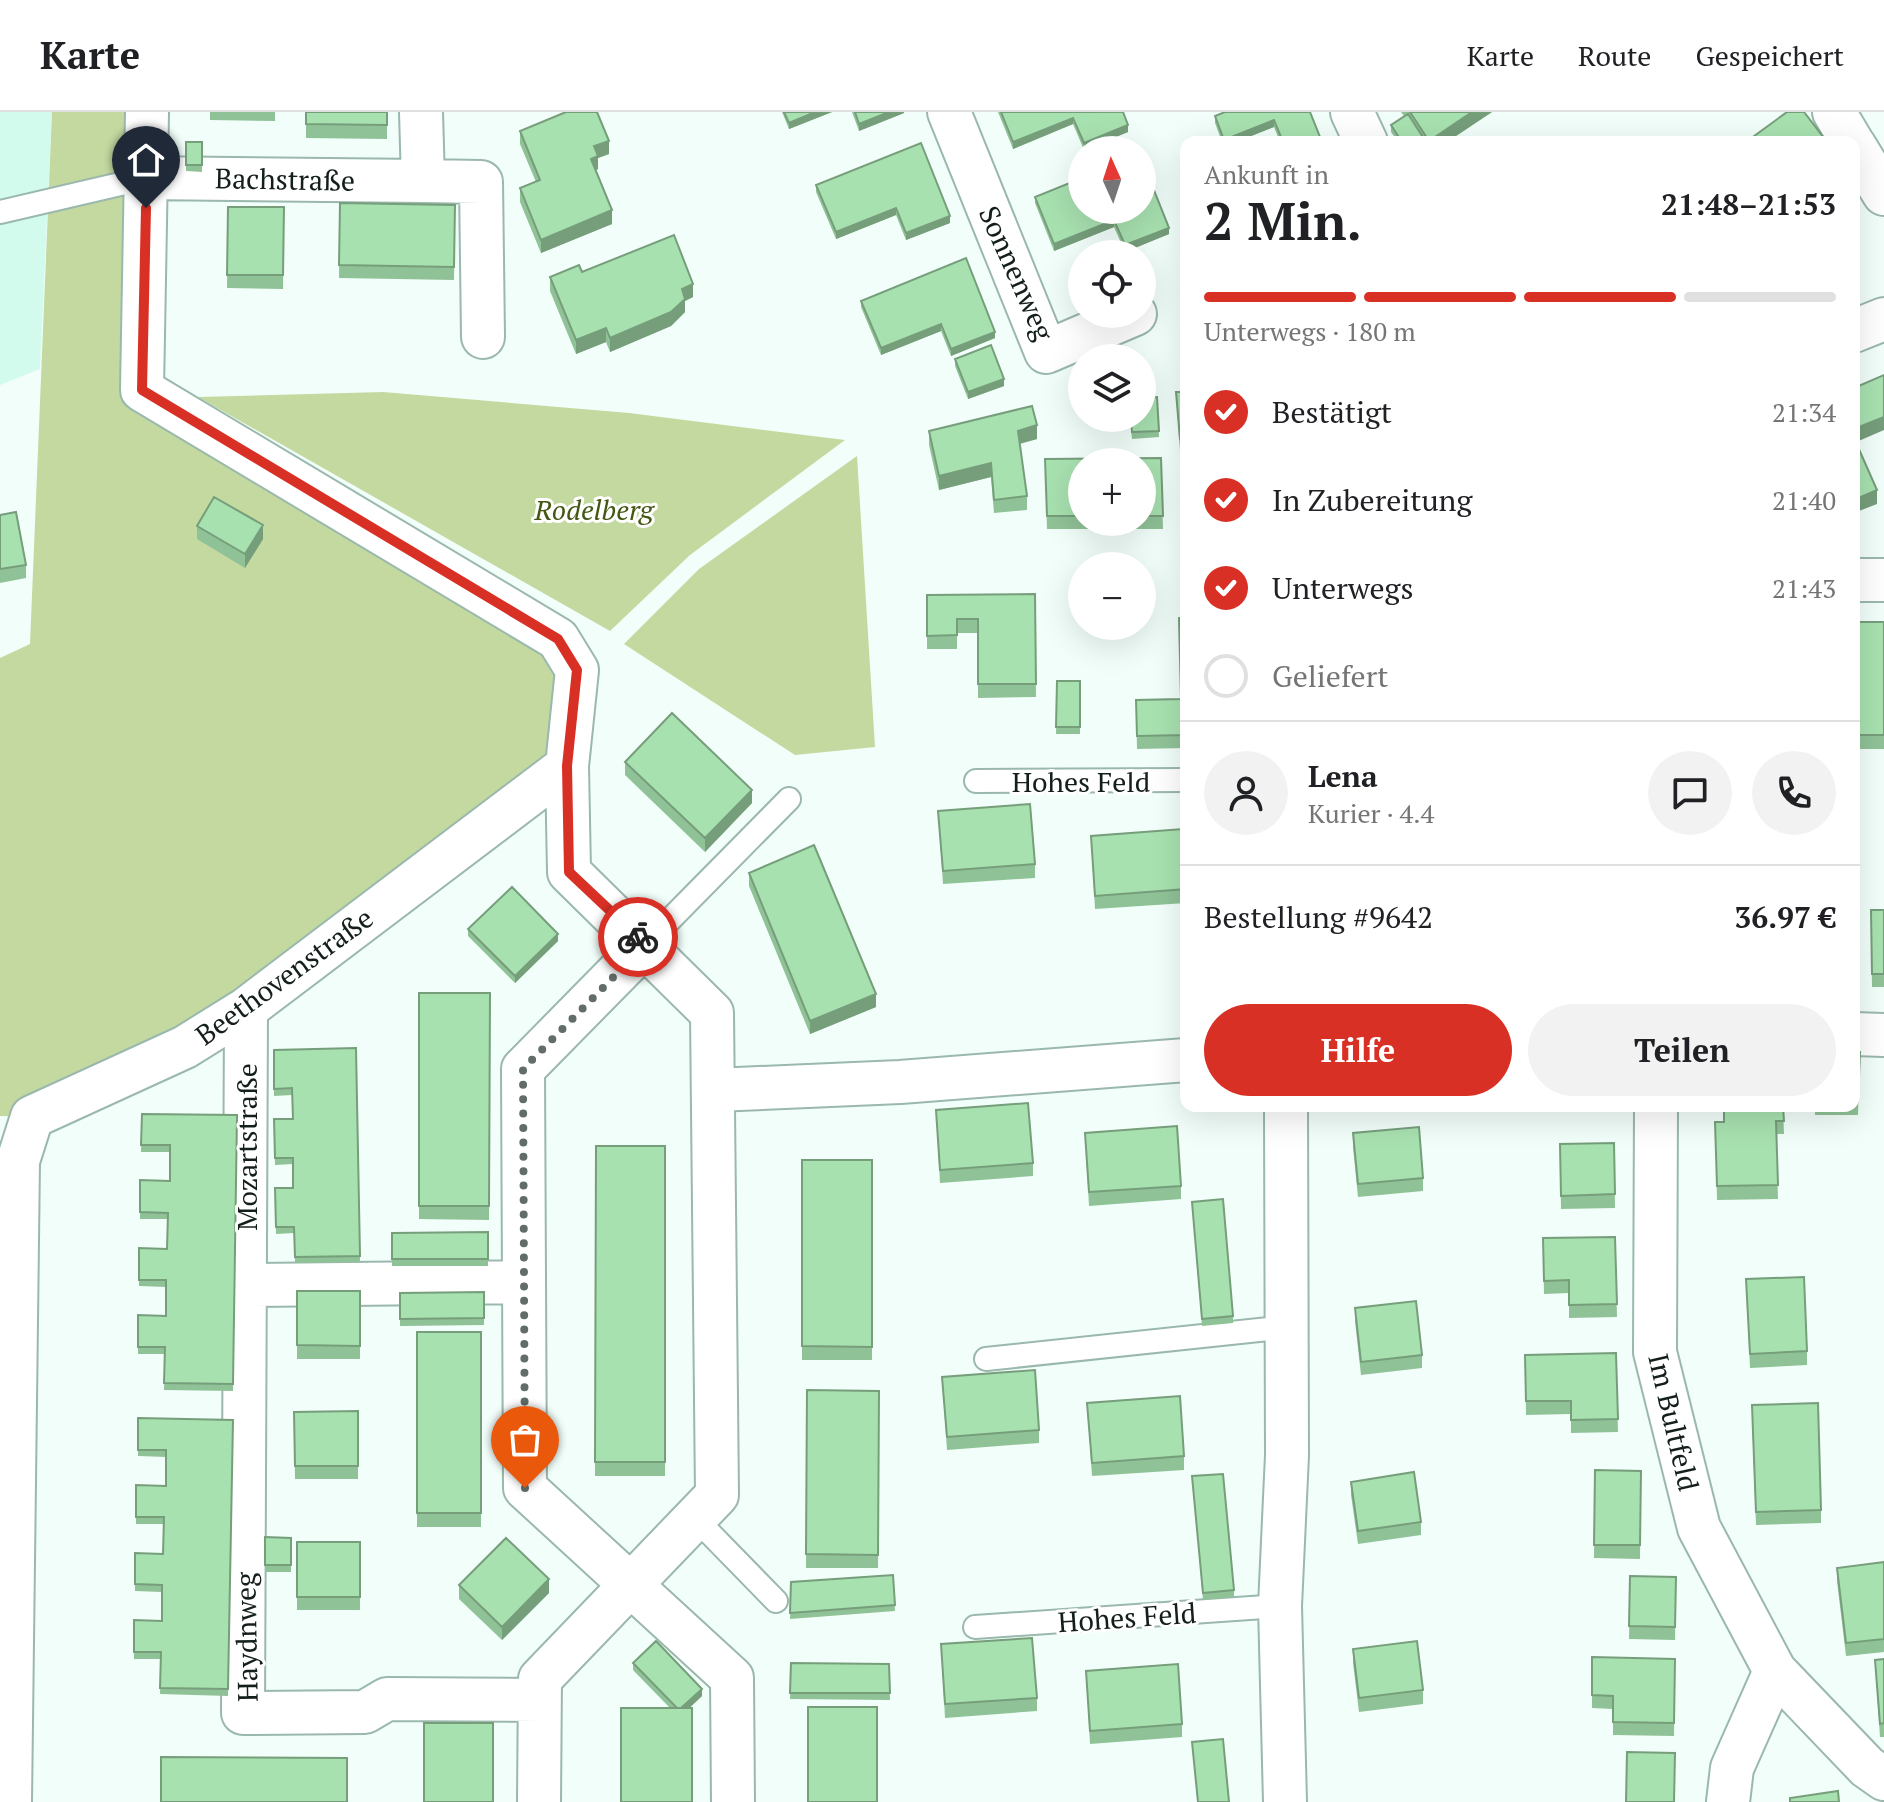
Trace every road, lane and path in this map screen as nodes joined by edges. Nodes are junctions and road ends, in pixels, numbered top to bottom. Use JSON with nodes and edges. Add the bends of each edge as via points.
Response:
{"nodes":[{"id":1,"x":147,"y":112,"type":"edge"},
{"id":2,"x":421,"y":112,"type":"edge"},
{"id":3,"x":949,"y":112,"type":"edge"},
{"id":4,"x":1352,"y":112,"type":"edge"},
{"id":5,"x":1834,"y":112,"type":"edge"},
{"id":6,"x":1363,"y":136,"type":"edge"},
{"id":7,"x":1848,"y":136,"type":"edge"},
{"id":8,"x":1860,"y":155,"type":"edge"},
{"id":9,"x":146,"y":178,"type":"junction"},
{"id":10,"x":423,"y":181,"type":"junction"},
{"id":11,"x":1884,"y":194,"type":"edge"},
{"id":12,"x":0,"y":212,"type":"edge"},
{"id":13,"x":1884,"y":319,"type":"edge"},
{"id":14,"x":1102,"y":328,"type":"edge"},
{"id":15,"x":1860,"y":329,"type":"edge"},
{"id":16,"x":483,"y":337,"type":"dead end"},
{"id":17,"x":1860,"y":580,"type":"edge"},
{"id":18,"x":1884,"y":580,"type":"edge"},
{"id":19,"x":567,"y":766,"type":"junction"},
{"id":20,"x":1180,"y":780,"type":"edge"},
{"id":21,"x":976,"y":781,"type":"dead end"},
{"id":22,"x":789,"y":799,"type":"dead end"},
{"id":23,"x":646,"y":944,"type":"junction"},
{"id":24,"x":246,"y":1009,"type":"junction"},
{"id":25,"x":1860,"y":1034,"type":"edge"},
{"id":26,"x":1884,"y":1035,"type":"edge"},
{"id":27,"x":1180,"y":1060,"type":"edge"},
{"id":28,"x":715,"y":1090,"type":"junction"},
{"id":29,"x":1286,"y":1112,"type":"edge"},
{"id":30,"x":1656,"y":1112,"type":"edge"},
{"id":31,"x":522,"y":1282,"type":"junction"},
{"id":32,"x":246,"y":1285,"type":"junction"},
{"id":33,"x":1287,"y":1327,"type":"junction"},
{"id":34,"x":986,"y":1359,"type":"dead end"},
{"id":35,"x":246,"y":1409,"type":"joint"},
{"id":36,"x":695,"y":1518,"type":"junction"},
{"id":37,"x":633,"y":1585,"type":"junction"},
{"id":38,"x":776,"y":1601,"type":"dead end"},
{"id":39,"x":1280,"y":1606,"type":"junction"},
{"id":40,"x":975,"y":1627,"type":"dead end"},
{"id":41,"x":1775,"y":1671,"type":"junction"},
{"id":42,"x":539,"y":1700,"type":"junction"},
{"id":43,"x":1884,"y":1779,"type":"edge"},
{"id":44,"x":10,"y":1802,"type":"edge"},
{"id":45,"x":539,"y":1802,"type":"edge"},
{"id":46,"x":733,"y":1802,"type":"edge"},
{"id":47,"x":1285,"y":1802,"type":"edge"},
{"id":48,"x":1728,"y":1802,"type":"edge"}],
"edges":[{"from":1,"to":9,"type":"street"},
{"from":2,"to":10,"type":"street"},
{"from":3,"to":14,"type":"street","name":"Sonnenweg","via":[[1046,352]]},
{"from":4,"to":6,"type":"street"},
{"from":5,"to":7,"type":"street"},
{"from":8,"to":11,"type":"street"},
{"from":9,"to":10,"type":"street","name":"Bachstraße"},
{"from":9,"to":12,"type":"lane"},
{"from":9,"to":19,"type":"street","via":[[142,390],[558,639],[577,670]]},
{"from":10,"to":16,"type":"street","name":"Bachstraße","via":[[481,182]]},
{"from":13,"to":15,"type":"street"},
{"from":17,"to":18,"type":"street"},
{"from":19,"to":23,"type":"street","via":[[569,872]]},
{"from":19,"to":24,"type":"street","name":"Beethovenstraße"},
{"from":20,"to":21,"type":"lane","name":"Hohes Feld"},
{"from":22,"to":23,"type":"lane"},
{"from":23,"to":28,"type":"street","via":[[712,1013]]},
{"from":23,"to":31,"type":"street","via":[[523,1069]]},
{"from":24,"to":32,"type":"street","name":"Mozartstraße"},
{"from":24,"to":44,"type":"street","name":"Beethovenstraße","via":[[185,1047],[32,1117],[18,1161]]},
{"from":25,"to":26,"type":"street"},
{"from":27,"to":28,"type":"street"},
{"from":28,"to":36,"type":"street","via":[[717,1495]]},
{"from":29,"to":33,"type":"street"},
{"from":30,"to":41,"type":"street","name":"Im Bultfeld","via":[[1655,1352],[1699,1528]]},
{"from":31,"to":32,"type":"street"},
{"from":31,"to":37,"type":"street","via":[[525,1488]]},
{"from":32,"to":35,"type":"street","name":"Mozartstraße"},
{"from":33,"to":34,"type":"lane"},
{"from":33,"to":39,"type":"street"},
{"from":35,"to":42,"type":"street","name":"Haydnweg","via":[[243,1713],[365,1712],[387,1699]]},
{"from":36,"to":37,"type":"street"},
{"from":36,"to":38,"type":"lane"},
{"from":37,"to":42,"type":"street","via":[[540,1679]]},
{"from":37,"to":46,"type":"street","via":[[732,1678]]},
{"from":39,"to":40,"type":"lane","name":"Hohes Feld"},
{"from":39,"to":47,"type":"street"},
{"from":41,"to":43,"type":"street","name":"Im Bultfeld"},
{"from":41,"to":48,"type":"street","via":[[1732,1768]]},
{"from":42,"to":45,"type":"street"}]}
